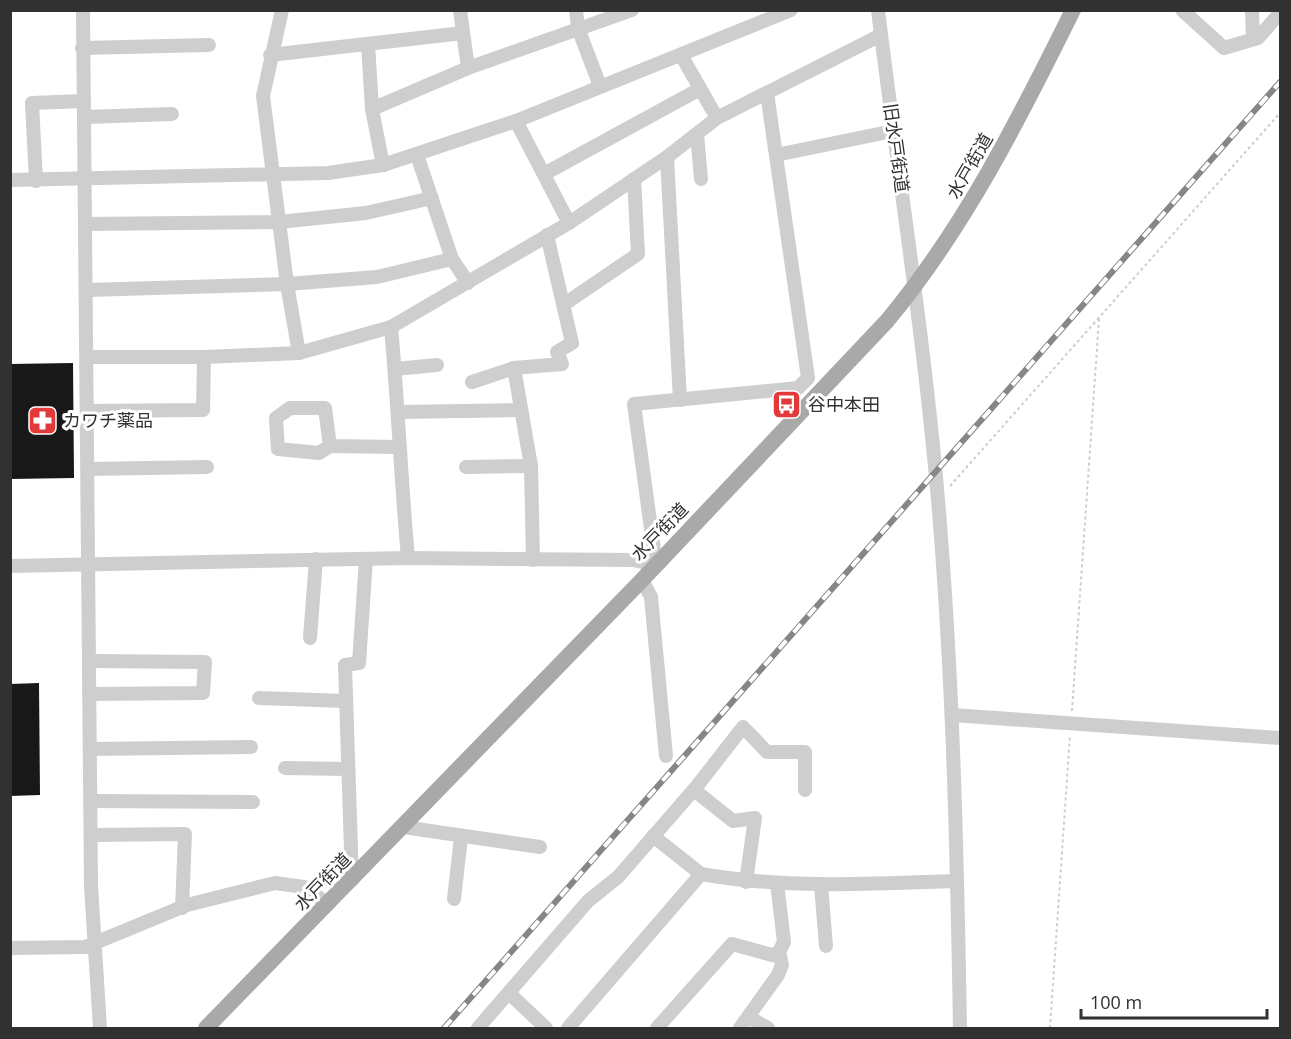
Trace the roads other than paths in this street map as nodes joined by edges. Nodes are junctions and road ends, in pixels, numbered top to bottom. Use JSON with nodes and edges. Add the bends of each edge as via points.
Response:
{"nodes":[{"id":1,"x":83,"y":10,"type":"edge"},
{"id":2,"x":282,"y":10,"type":"edge"},
{"id":3,"x":460,"y":10,"type":"edge"},
{"id":4,"x":576,"y":10,"type":"edge"},
{"id":5,"x":632,"y":10,"type":"edge"},
{"id":6,"x":791,"y":10,"type":"edge"},
{"id":7,"x":878,"y":10,"type":"edge"},
{"id":8,"x":1073,"y":10,"type":"edge"},
{"id":9,"x":1182,"y":10,"type":"edge"},
{"id":10,"x":1252,"y":10,"type":"edge"},
{"id":11,"x":1281,"y":13,"type":"edge"},
{"id":12,"x":757,"y":17,"type":"edge"},
{"id":13,"x":578,"y":28,"type":"junction"},
{"id":14,"x":463,"y":33,"type":"junction"},
{"id":15,"x":881,"y":35,"type":"junction"},
{"id":16,"x":1253,"y":39,"type":"junction"},
{"id":17,"x":368,"y":44,"type":"junction"},
{"id":18,"x":209,"y":45,"type":"dead end"},
{"id":19,"x":82,"y":48,"type":"junction"},
{"id":20,"x":270,"y":55,"type":"junction"},
{"id":21,"x":681,"y":55,"type":"junction"},
{"id":22,"x":468,"y":68,"type":"junction"},
{"id":23,"x":600,"y":86,"type":"junction"},
{"id":24,"x":700,"y":89,"type":"junction"},
{"id":25,"x":767,"y":93,"type":"junction"},
{"id":26,"x":84,"y":101,"type":"junction"},
{"id":27,"x":372,"y":109,"type":"junction"},
{"id":28,"x":172,"y":114,"type":"dead end"},
{"id":29,"x":85,"y":117,"type":"junction"},
{"id":30,"x":717,"y":118,"type":"junction"},
{"id":31,"x":516,"y":121,"type":"junction"},
{"id":32,"x":893,"y":131,"type":"junction"},
{"id":33,"x":696,"y":134,"type":"junction"},
{"id":34,"x":417,"y":155,"type":"junction"},
{"id":35,"x":776,"y":155,"type":"junction"},
{"id":36,"x":667,"y":158,"type":"junction"},
{"id":37,"x":383,"y":165,"type":"junction"},
{"id":38,"x":544,"y":174,"type":"junction"},
{"id":39,"x":272,"y":175,"type":"junction"},
{"id":40,"x":634,"y":179,"type":"junction"},
{"id":41,"x":701,"y":179,"type":"dead end"},
{"id":42,"x":10,"y":180,"type":"edge"},
{"id":43,"x":84,"y":180,"type":"junction"},
{"id":44,"x":36,"y":181,"type":"junction"},
{"id":45,"x":432,"y":198,"type":"junction"},
{"id":46,"x":279,"y":222,"type":"junction"},
{"id":47,"x":569,"y":223,"type":"junction"},
{"id":48,"x":87,"y":224,"type":"junction"},
{"id":49,"x":547,"y":236,"type":"junction"},
{"id":50,"x":452,"y":259,"type":"junction"},
{"id":51,"x":468,"y":283,"type":"junction"},
{"id":52,"x":287,"y":284,"type":"junction"},
{"id":53,"x":916,"y":286,"type":"junction"},
{"id":54,"x":87,"y":290,"type":"junction"},
{"id":55,"x":563,"y":305,"type":"junction"},
{"id":56,"x":391,"y":327,"type":"junction"},
{"id":57,"x":299,"y":353,"type":"junction"},
{"id":58,"x":87,"y":357,"type":"junction"},
{"id":59,"x":204,"y":357,"type":"junction"},
{"id":60,"x":437,"y":365,"type":"dead end"},
{"id":61,"x":514,"y":368,"type":"junction"},
{"id":62,"x":395,"y":369,"type":"junction"},
{"id":63,"x":472,"y":382,"type":"dead end"},
{"id":64,"x":803,"y":383,"type":"junction"},
{"id":65,"x":819,"y":395,"type":"junction"},
{"id":66,"x":680,"y":400,"type":"junction"},
{"id":67,"x":521,"y":410,"type":"junction"},
{"id":68,"x":88,"y":411,"type":"junction"},
{"id":69,"x":399,"y":412,"type":"junction"},
{"id":70,"x":330,"y":446,"type":"junction"},
{"id":71,"x":398,"y":447,"type":"junction"},
{"id":72,"x":531,"y":466,"type":"junction"},
{"id":73,"x":207,"y":467,"type":"dead end"},
{"id":74,"x":466,"y":467,"type":"dead end"},
{"id":75,"x":88,"y":469,"type":"junction"},
{"id":76,"x":408,"y":558,"type":"junction"},
{"id":77,"x":316,"y":559,"type":"junction"},
{"id":78,"x":366,"y":559,"type":"junction"},
{"id":79,"x":533,"y":560,"type":"junction"},
{"id":80,"x":88,"y":564,"type":"junction"},
{"id":81,"x":656,"y":565,"type":"junction"},
{"id":82,"x":10,"y":566,"type":"edge"},
{"id":83,"x":642,"y":580,"type":"junction"},
{"id":84,"x":310,"y":638,"type":"dead end"},
{"id":85,"x":89,"y":661,"type":"junction"},
{"id":86,"x":89,"y":694,"type":"junction"},
{"id":87,"x":259,"y":698,"type":"dead end"},
{"id":88,"x":346,"y":701,"type":"junction"},
{"id":89,"x":952,"y":715,"type":"junction"},
{"id":90,"x":1281,"y":738,"type":"edge"},
{"id":91,"x":251,"y":747,"type":"dead end"},
{"id":92,"x":90,"y":749,"type":"junction"},
{"id":93,"x":666,"y":756,"type":"dead end"},
{"id":94,"x":285,"y":768,"type":"dead end"},
{"id":95,"x":348,"y":769,"type":"junction"},
{"id":96,"x":694,"y":790,"type":"junction"},
{"id":97,"x":805,"y":790,"type":"dead end"},
{"id":98,"x":91,"y":801,"type":"junction"},
{"id":99,"x":253,"y":802,"type":"dead end"},
{"id":100,"x":403,"y":827,"type":"junction"},
{"id":101,"x":92,"y":835,"type":"junction"},
{"id":102,"x":653,"y":836,"type":"junction"},
{"id":103,"x":461,"y":837,"type":"junction"},
{"id":104,"x":540,"y":847,"type":"dead end"},
{"id":105,"x":701,"y":874,"type":"junction"},
{"id":106,"x":352,"y":880,"type":"junction"},
{"id":107,"x":957,"y":881,"type":"junction"},
{"id":108,"x":746,"y":882,"type":"junction"},
{"id":109,"x":777,"y":883,"type":"junction"},
{"id":110,"x":821,"y":885,"type":"junction"},
{"id":111,"x":454,"y":899,"type":"dead end"},
{"id":112,"x":328,"y":904,"type":"junction"},
{"id":113,"x":182,"y":908,"type":"junction"},
{"id":114,"x":95,"y":943,"type":"junction"},
{"id":115,"x":826,"y":946,"type":"dead end"},
{"id":116,"x":10,"y":948,"type":"edge"},
{"id":117,"x":779,"y":952,"type":"junction"},
{"id":118,"x":510,"y":994,"type":"junction"},
{"id":119,"x":750,"y":1018,"type":"junction"},
{"id":120,"x":212,"y":1027,"type":"edge"},
{"id":121,"x":100,"y":1029,"type":"edge"},
{"id":122,"x":478,"y":1029,"type":"edge"},
{"id":123,"x":546,"y":1029,"type":"edge"},
{"id":124,"x":568,"y":1029,"type":"edge"},
{"id":125,"x":657,"y":1029,"type":"edge"},
{"id":126,"x":740,"y":1029,"type":"edge"},
{"id":127,"x":768,"y":1029,"type":"edge"},
{"id":128,"x":960,"y":1029,"type":"edge"}],
"edges":[{"from":1,"to":19,"type":"street"},
{"from":2,"to":20,"type":"street"},
{"from":3,"to":14,"type":"street"},
{"from":4,"to":13,"type":"street"},
{"from":5,"to":13,"type":"street"},
{"from":6,"to":12,"type":"street"},
{"from":7,"to":15,"type":"street","name":"旧水戸街道"},
{"from":8,"to":53,"type":"main road","name":"水戸街道","via":[[993,166]]},
{"from":9,"to":16,"type":"street","via":[[1224,48]]},
{"from":10,"to":16,"type":"street"},
{"from":11,"to":16,"type":"street"},
{"from":12,"to":21,"type":"street"},
{"from":13,"to":22,"type":"street"},
{"from":13,"to":23,"type":"street"},
{"from":14,"to":17,"type":"street"},
{"from":14,"to":22,"type":"street"},
{"from":15,"to":25,"type":"street"},
{"from":15,"to":32,"type":"street","name":"旧水戸街道"},
{"from":17,"to":20,"type":"street"},
{"from":17,"to":27,"type":"street"},
{"from":18,"to":19,"type":"street"},
{"from":19,"to":26,"type":"street"},
{"from":20,"to":39,"type":"street","via":[[263,96]]},
{"from":21,"to":23,"type":"street"},
{"from":21,"to":24,"type":"street"},
{"from":22,"to":27,"type":"street"},
{"from":23,"to":31,"type":"street"},
{"from":24,"to":30,"type":"street"},
{"from":24,"to":38,"type":"street"},
{"from":25,"to":30,"type":"street"},
{"from":25,"to":35,"type":"street"},
{"from":26,"to":29,"type":"street"},
{"from":26,"to":44,"type":"street","via":[[32,103]]},
{"from":27,"to":37,"type":"street"},
{"from":28,"to":29,"type":"street"},
{"from":29,"to":43,"type":"street"},
{"from":30,"to":33,"type":"street"},
{"from":31,"to":34,"type":"street"},
{"from":31,"to":38,"type":"street"},
{"from":32,"to":35,"type":"street"},
{"from":32,"to":53,"type":"street","name":"旧水戸街道"},
{"from":33,"to":36,"type":"street"},
{"from":33,"to":41,"type":"street"},
{"from":34,"to":37,"type":"street"},
{"from":34,"to":45,"type":"street"},
{"from":35,"to":64,"type":"street","via":[[808,378]]},
{"from":36,"to":40,"type":"street"},
{"from":36,"to":66,"type":"street"},
{"from":37,"to":39,"type":"street","via":[[328,173]]},
{"from":38,"to":47,"type":"street"},
{"from":39,"to":43,"type":"street"},
{"from":39,"to":46,"type":"street"},
{"from":40,"to":47,"type":"street"},
{"from":40,"to":55,"type":"street","via":[[638,254]]},
{"from":42,"to":44,"type":"street"},
{"from":43,"to":44,"type":"street"},
{"from":43,"to":48,"type":"street"},
{"from":45,"to":46,"type":"street","via":[[366,213]]},
{"from":45,"to":50,"type":"street"},
{"from":46,"to":48,"type":"street"},
{"from":46,"to":52,"type":"street"},
{"from":47,"to":49,"type":"street"},
{"from":48,"to":54,"type":"street"},
{"from":49,"to":51,"type":"street"},
{"from":49,"to":55,"type":"street"},
{"from":50,"to":51,"type":"street"},
{"from":50,"to":52,"type":"street","via":[[377,277]]},
{"from":51,"to":56,"type":"street"},
{"from":52,"to":54,"type":"street"},
{"from":52,"to":57,"type":"street"},
{"from":53,"to":65,"type":"main road","name":"水戸街道"},
{"from":53,"to":89,"type":"street","name":"旧水戸街道","via":[[938,500]]},
{"from":54,"to":58,"type":"street"},
{"from":55,"to":61,"type":"street","via":[[572,343],[557,352],[562,364]]},
{"from":56,"to":57,"type":"street"},
{"from":56,"to":62,"type":"street"},
{"from":57,"to":59,"type":"street"},
{"from":58,"to":59,"type":"street"},
{"from":58,"to":68,"type":"street"},
{"from":59,"to":68,"type":"street","via":[[203,410]]},
{"from":60,"to":62,"type":"street"},
{"from":61,"to":63,"type":"street"},
{"from":61,"to":67,"type":"street"},
{"from":62,"to":69,"type":"street"},
{"from":64,"to":65,"type":"street"},
{"from":64,"to":66,"type":"street","via":[[798,388]]},
{"from":65,"to":81,"type":"main road","name":"水戸街道"},
{"from":66,"to":81,"type":"street","via":[[634,404]]},
{"from":67,"to":69,"type":"street"},
{"from":67,"to":72,"type":"street"},
{"from":68,"to":75,"type":"street"},
{"from":69,"to":71,"type":"street"},
{"from":70,"to":70,"type":"street","via":[[325,408],[290,408],[276,418],[278,449],[320,453]]},
{"from":70,"to":71,"type":"street"},
{"from":71,"to":76,"type":"street"},
{"from":72,"to":74,"type":"street"},
{"from":72,"to":79,"type":"street"},
{"from":73,"to":75,"type":"street"},
{"from":75,"to":80,"type":"street"},
{"from":76,"to":78,"type":"street"},
{"from":76,"to":79,"type":"street"},
{"from":77,"to":78,"type":"street"},
{"from":77,"to":80,"type":"street"},
{"from":77,"to":84,"type":"street"},
{"from":78,"to":88,"type":"street","via":[[359,663],[345,665]]},
{"from":79,"to":81,"type":"street","via":[[633,560]]},
{"from":80,"to":82,"type":"street"},
{"from":80,"to":85,"type":"street"},
{"from":81,"to":83,"type":"main road","name":"水戸街道"},
{"from":83,"to":93,"type":"street","via":[[651,597]]},
{"from":83,"to":100,"type":"main road","name":"水戸街道"},
{"from":85,"to":86,"type":"street"},
{"from":85,"to":86,"type":"street","via":[[205,662],[203,693]]},
{"from":86,"to":92,"type":"street"},
{"from":87,"to":88,"type":"street"},
{"from":88,"to":95,"type":"street"},
{"from":89,"to":90,"type":"street"},
{"from":89,"to":107,"type":"street","name":"旧水戸街道"},
{"from":91,"to":92,"type":"street"},
{"from":92,"to":98,"type":"street"},
{"from":94,"to":95,"type":"street"},
{"from":95,"to":106,"type":"street"},
{"from":96,"to":97,"type":"street","via":[[743,727],[767,752],[806,752]]},
{"from":96,"to":102,"type":"street"},
{"from":96,"to":108,"type":"street","via":[[733,821],[755,818]]},
{"from":98,"to":99,"type":"street"},
{"from":98,"to":101,"type":"street"},
{"from":100,"to":103,"type":"street"},
{"from":100,"to":106,"type":"main road","name":"水戸街道"},
{"from":101,"to":113,"type":"street","via":[[185,834]]},
{"from":101,"to":114,"type":"street"},
{"from":102,"to":105,"type":"street"},
{"from":102,"to":118,"type":"street","via":[[618,877],[588,901]]},
{"from":103,"to":104,"type":"street"},
{"from":103,"to":111,"type":"street"},
{"from":105,"to":108,"type":"street"},
{"from":105,"to":124,"type":"street"},
{"from":106,"to":112,"type":"main road","name":"水戸街道"},
{"from":107,"to":110,"type":"street"},
{"from":107,"to":128,"type":"street","name":"旧水戸街道"},
{"from":108,"to":109,"type":"street"},
{"from":109,"to":110,"type":"street"},
{"from":109,"to":117,"type":"street","via":[[784,942]]},
{"from":110,"to":115,"type":"street"},
{"from":112,"to":113,"type":"street","via":[[304,887],[275,883]]},
{"from":112,"to":120,"type":"main road","name":"水戸街道"},
{"from":113,"to":114,"type":"street"},
{"from":114,"to":116,"type":"street","via":[[85,947]]},
{"from":114,"to":121,"type":"street"},
{"from":117,"to":119,"type":"street","via":[[782,965],[778,975]]},
{"from":117,"to":125,"type":"street","via":[[772,955],[732,944]]},
{"from":118,"to":122,"type":"street"},
{"from":118,"to":123,"type":"street"},
{"from":119,"to":126,"type":"street"},
{"from":119,"to":127,"type":"street"}]}
